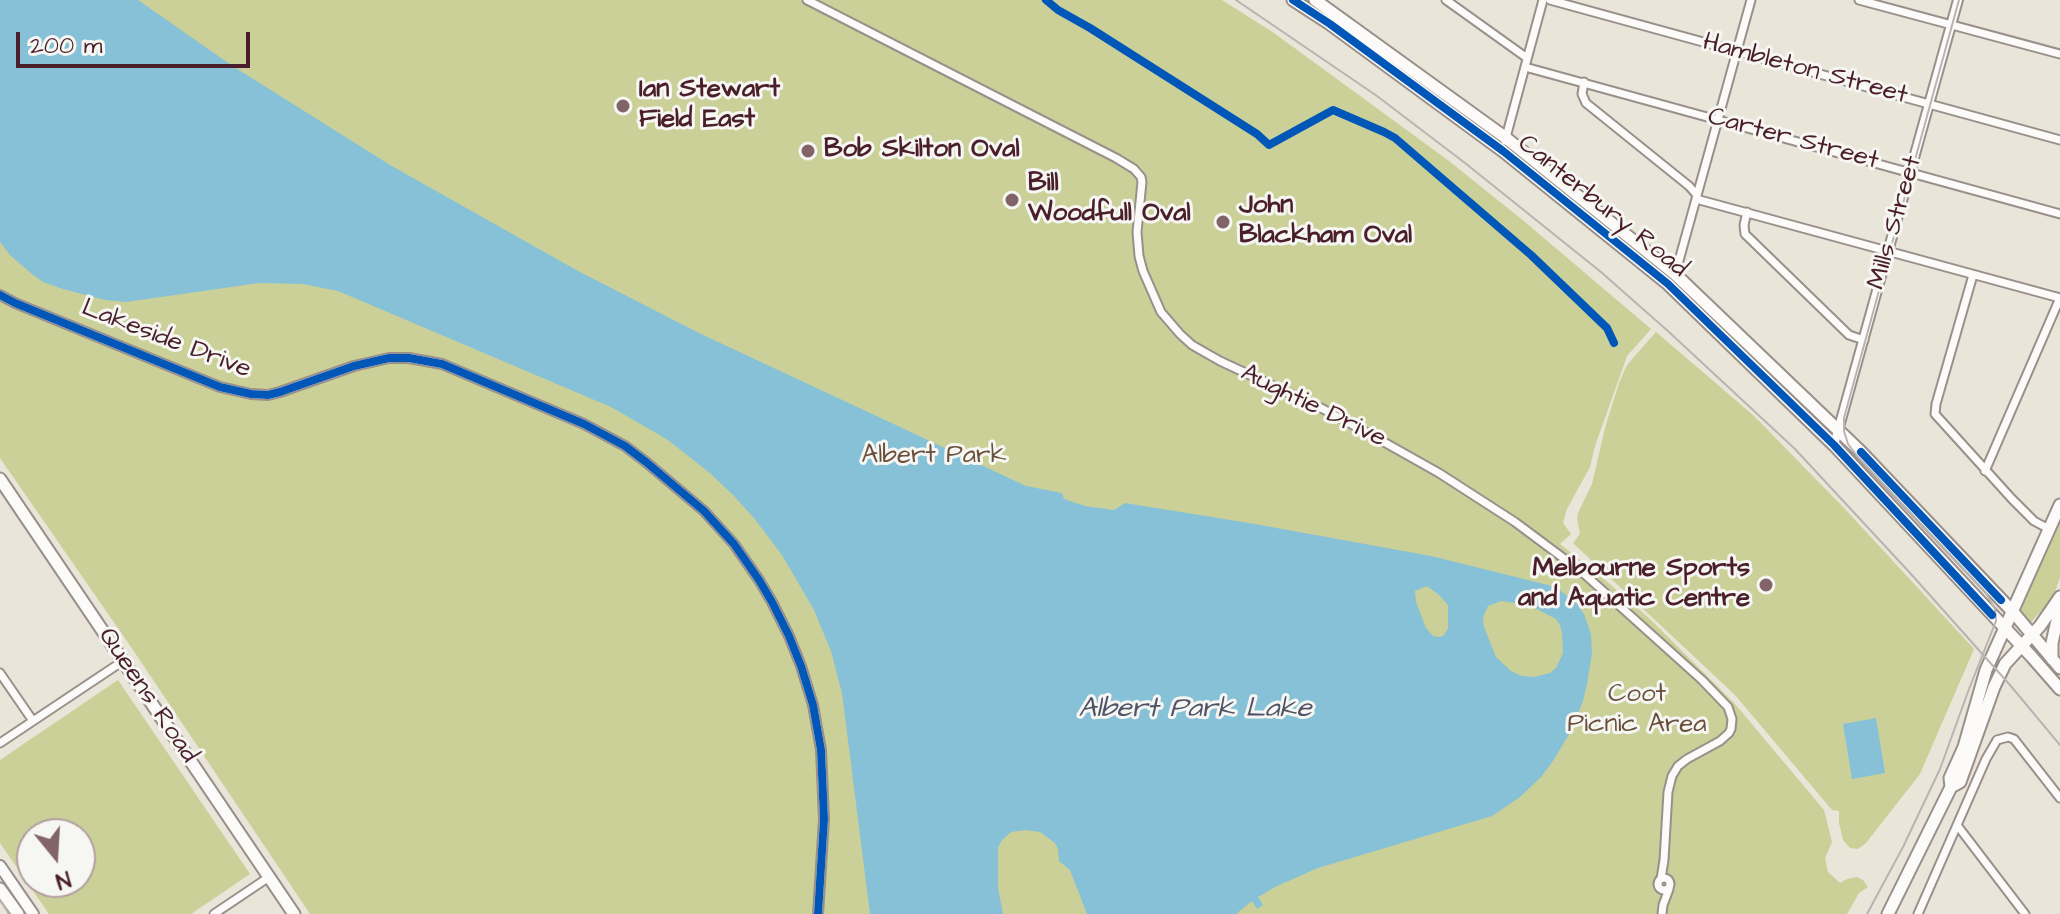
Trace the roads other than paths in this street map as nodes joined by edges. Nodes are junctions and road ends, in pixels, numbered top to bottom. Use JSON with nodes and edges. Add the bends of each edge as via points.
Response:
{"nodes":[{"id":1,"x":807,"y":0,"type":"edge"},
{"id":2,"x":1293,"y":0,"type":"edge"},
{"id":3,"x":1315,"y":0,"type":"edge"},
{"id":4,"x":1446,"y":0,"type":"edge"},
{"id":5,"x":1543,"y":0,"type":"edge"},
{"id":6,"x":1550,"y":0,"type":"edge"},
{"id":7,"x":1751,"y":0,"type":"edge"},
{"id":8,"x":1859,"y":0,"type":"edge"},
{"id":9,"x":1958,"y":0,"type":"edge"},
{"id":10,"x":1333,"y":12,"type":"edge"},
{"id":11,"x":1951,"y":25,"type":"junction"},
{"id":12,"x":1737,"y":51,"type":"junction"},
{"id":13,"x":2060,"y":54,"type":"edge"},
{"id":14,"x":1527,"y":58,"type":"junction"},
{"id":15,"x":1525,"y":67,"type":"junction"},
{"id":16,"x":1584,"y":82,"type":"junction"},
{"id":17,"x":1929,"y":104,"type":"junction"},
{"id":18,"x":1718,"y":120,"type":"junction"},
{"id":19,"x":2060,"y":140,"type":"edge"},
{"id":20,"x":1504,"y":144,"type":"junction"},
{"id":21,"x":1910,"y":172,"type":"junction"},
{"id":22,"x":1697,"y":197,"type":"junction"},
{"id":23,"x":1747,"y":212,"type":"junction"},
{"id":24,"x":2060,"y":214,"type":"edge"},
{"id":25,"x":1888,"y":252,"type":"junction"},
{"id":26,"x":1973,"y":275,"type":"junction"},
{"id":27,"x":1672,"y":280,"type":"junction"},
{"id":28,"x":2,"y":298,"type":"edge"},
{"id":29,"x":2060,"y":298,"type":"edge"},
{"id":30,"x":1864,"y":340,"type":"junction"},
{"id":31,"x":1839,"y":431,"type":"junction"},
{"id":32,"x":1834,"y":445,"type":"junction"},
{"id":33,"x":1985,"y":471,"type":"junction"},
{"id":34,"x":0,"y":479,"type":"edge"},
{"id":35,"x":2060,"y":505,"type":"edge"},
{"id":36,"x":2049,"y":529,"type":"junction"},
{"id":37,"x":2060,"y":597,"type":"edge"},
{"id":38,"x":2060,"y":607,"type":"edge"},
{"id":39,"x":2013,"y":612,"type":"junction"},
{"id":40,"x":2004,"y":629,"type":"junction"},
{"id":41,"x":2031,"y":634,"type":"junction"},
{"id":42,"x":2021,"y":646,"type":"junction"},
{"id":43,"x":123,"y":661,"type":"junction"},
{"id":44,"x":2056,"y":663,"type":"edge"},
{"id":45,"x":0,"y":673,"type":"edge"},
{"id":46,"x":2060,"y":689,"type":"edge"},
{"id":47,"x":33,"y":721,"type":"junction"},
{"id":48,"x":0,"y":743,"type":"edge"},
{"id":49,"x":1951,"y":787,"type":"junction"},
{"id":50,"x":2060,"y":798,"type":"edge"},
{"id":51,"x":1957,"y":825,"type":"junction"},
{"id":52,"x":0,"y":866,"type":"edge"},
{"id":53,"x":269,"y":877,"type":"junction"},
{"id":54,"x":1667,"y":883,"type":"junction"},
{"id":55,"x":0,"y":889,"type":"edge"},
{"id":56,"x":1663,"y":910,"type":"edge"},
{"id":57,"x":1894,"y":911,"type":"edge"},
{"id":58,"x":16,"y":913,"type":"edge"},
{"id":59,"x":33,"y":914,"type":"edge"},
{"id":60,"x":214,"y":914,"type":"edge"},
{"id":61,"x":294,"y":914,"type":"edge"},
{"id":62,"x":818,"y":914,"type":"edge"},
{"id":63,"x":1918,"y":914,"type":"edge"},
{"id":64,"x":2025,"y":914,"type":"edge"}],
"edges":[{"from":1,"to":54,"type":"street","name":"Aughtie Drive","via":[[1136,171],[1142,182],[1137,232],[1143,271],[1161,312],[1180,334],[1201,351],[1375,437],[1515,522],[1582,572],[1702,680],[1728,707],[1731,729],[1678,766],[1672,776],[1664,860]]},
{"from":2,"to":10,"type":"main road","name":"Canterbury Road"},
{"from":3,"to":10,"type":"main road","name":"Canterbury Road"},
{"from":4,"to":14,"type":"street"},
{"from":5,"to":14,"type":"street"},
{"from":6,"to":12,"type":"street","name":"Hambleton Street"},
{"from":7,"to":12,"type":"street"},
{"from":8,"to":11,"type":"street"},
{"from":9,"to":11,"type":"street","name":"Mills Street"},
{"from":10,"to":20,"type":"main road","name":"Canterbury Road"},
{"from":11,"to":13,"type":"street"},
{"from":11,"to":17,"type":"street","name":"Mills Street"},
{"from":12,"to":17,"type":"street","name":"Hambleton Street"},
{"from":12,"to":18,"type":"street"},
{"from":14,"to":15,"type":"street"},
{"from":15,"to":16,"type":"street","name":"Carter Street"},
{"from":15,"to":20,"type":"street"},
{"from":16,"to":18,"type":"street","name":"Carter Street"},
{"from":16,"to":22,"type":"street","via":[[1586,103]]},
{"from":17,"to":19,"type":"street","name":"Hambleton Street"},
{"from":17,"to":21,"type":"street","name":"Mills Street"},
{"from":18,"to":21,"type":"street","name":"Carter Street"},
{"from":18,"to":22,"type":"street"},
{"from":20,"to":27,"type":"main road","name":"Canterbury Road"},
{"from":21,"to":24,"type":"street","name":"Carter Street"},
{"from":21,"to":25,"type":"street","name":"Mills Street"},
{"from":22,"to":23,"type":"street"},
{"from":22,"to":27,"type":"street"},
{"from":23,"to":25,"type":"street"},
{"from":23,"to":30,"type":"street","via":[[1745,234],[1849,335]]},
{"from":25,"to":26,"type":"street"},
{"from":25,"to":30,"type":"street","name":"Mills Street"},
{"from":26,"to":29,"type":"street"},
{"from":26,"to":33,"type":"street","via":[[1935,412]]},
{"from":27,"to":31,"type":"main road","name":"Canterbury Road"},
{"from":27,"to":32,"type":"main road","name":"Canterbury Road"},
{"from":28,"to":62,"type":"street","name":"Lakeside Drive","via":[[220,387],[251,394],[280,392],[389,358],[442,364],[625,446],[704,511],[734,544],[772,602],[801,666],[821,750],[824,819]]},
{"from":29,"to":33,"type":"street"},
{"from":30,"to":31,"type":"street","name":"Mills Street"},
{"from":31,"to":32,"type":"street","name":"Mills Street"},
{"from":31,"to":39,"type":"main road","name":"Canterbury Road"},
{"from":32,"to":40,"type":"main road","name":"Canterbury Road"},
{"from":33,"to":36,"type":"street","via":[[2034,521]]},
{"from":34,"to":43,"type":"main road","name":"Queens Road"},
{"from":35,"to":36,"type":"main road"},
{"from":36,"to":39,"type":"main road"},
{"from":37,"to":41,"type":"main road"},
{"from":38,"to":44,"type":"main road","via":[[2052,643]]},
{"from":39,"to":40,"type":"main road"},
{"from":39,"to":41,"type":"main road","name":"Canterbury Road"},
{"from":40,"to":42,"type":"main road","name":"Canterbury Road"},
{"from":40,"to":49,"type":"main road","via":[[1983,677]]},
{"from":41,"to":42,"type":"main road"},
{"from":41,"to":44,"type":"main road","name":"Canterbury Road"},
{"from":42,"to":46,"type":"main road","name":"Canterbury Road"},
{"from":42,"to":49,"type":"main road","via":[[2005,664],[1960,782]]},
{"from":43,"to":47,"type":"street"},
{"from":43,"to":53,"type":"main road","name":"Queens Road"},
{"from":45,"to":47,"type":"street"},
{"from":47,"to":48,"type":"street"},
{"from":49,"to":57,"type":"main road"},
{"from":50,"to":51,"type":"street","via":[[2014,739],[2003,738],[1986,759]]},
{"from":51,"to":63,"type":"street"},
{"from":51,"to":64,"type":"street"},
{"from":52,"to":59,"type":"main road"},
{"from":53,"to":60,"type":"street"},
{"from":53,"to":61,"type":"main road","name":"Queens Road"},
{"from":54,"to":56,"type":"street","name":"Aughtie Drive"},
{"from":54,"to":56,"type":"street","name":"Aughtie Drive","via":[[1658,885]]},
{"from":55,"to":58,"type":"main road"}]}
